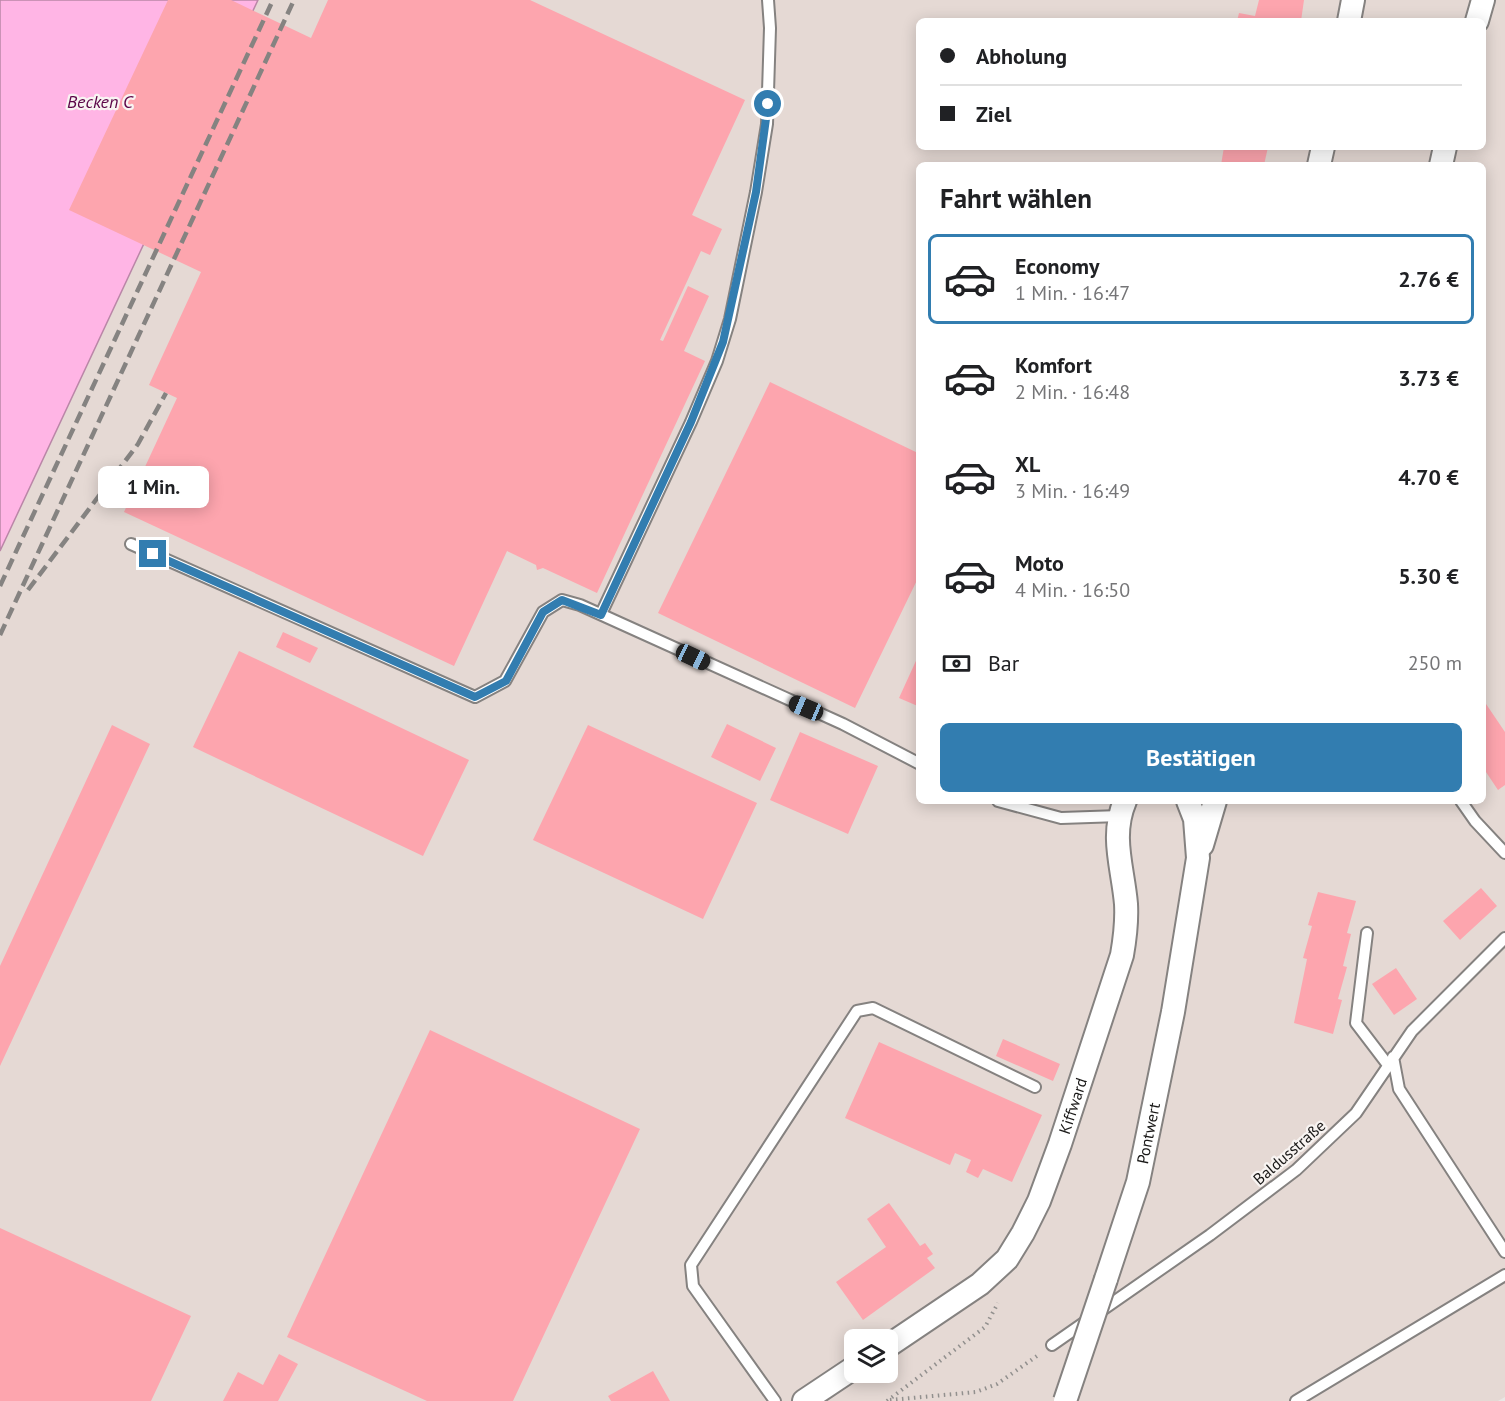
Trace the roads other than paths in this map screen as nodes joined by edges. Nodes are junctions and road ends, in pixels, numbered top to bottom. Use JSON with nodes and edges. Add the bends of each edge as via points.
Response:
{"nodes":[{"id":1,"x":768,"y":0,"type":"edge"},
{"id":2,"x":1353,"y":0,"type":"edge"},
{"id":3,"x":1483,"y":0,"type":"edge"},
{"id":4,"x":1350,"y":18,"type":"edge"},
{"id":5,"x":1479,"y":18,"type":"edge"},
{"id":6,"x":131,"y":544,"type":"dead end"},
{"id":7,"x":601,"y":615,"type":"junction"},
{"id":8,"x":916,"y":762,"type":"edge"},
{"id":9,"x":1009,"y":804,"type":"edge"},
{"id":10,"x":1189,"y":804,"type":"edge"},
{"id":11,"x":1214,"y":804,"type":"edge"},
{"id":12,"x":1463,"y":804,"type":"edge"},
{"id":13,"x":1122,"y":808,"type":"edge"},
{"id":14,"x":1505,"y":853,"type":"edge"},
{"id":15,"x":1198,"y":858,"type":"junction"},
{"id":16,"x":1367,"y":933,"type":"dead end"},
{"id":17,"x":1505,"y":938,"type":"edge"},
{"id":18,"x":1390,"y":1061,"type":"junction"},
{"id":19,"x":1035,"y":1088,"type":"dead end"},
{"id":20,"x":1505,"y":1252,"type":"edge"},
{"id":21,"x":1505,"y":1275,"type":"edge"},
{"id":22,"x":898,"y":1339,"type":"edge"},
{"id":23,"x":1052,"y":1345,"type":"road end"},
{"id":24,"x":844,"y":1375,"type":"edge"},
{"id":25,"x":776,"y":1401,"type":"edge"},
{"id":26,"x":804,"y":1401,"type":"edge"},
{"id":27,"x":1065,"y":1401,"type":"edge"},
{"id":28,"x":1296,"y":1401,"type":"edge"}],
"edges":[{"from":1,"to":7,"type":"lane","via":[[771,27],[767,124],[730,319],[691,422]]},
{"from":2,"to":4,"type":"street"},
{"from":3,"to":5,"type":"street"},
{"from":6,"to":7,"type":"lane","via":[[475,697],[506,681],[543,612],[562,600]]},
{"from":7,"to":8,"type":"lane","via":[[843,724]]},
{"from":9,"to":13,"type":"lane","via":[[1061,818]]},
{"from":10,"to":15,"type":"street","name":"Pontwert","via":[[1195,819]]},
{"from":11,"to":15,"type":"street","name":"Pontwert"},
{"from":12,"to":14,"type":"lane"},
{"from":13,"to":22,"type":"street","name":"Kiffward","via":[[1116,834],[1126,902],[1122,956],[1039,1201],[1007,1259],[980,1284]]},
{"from":15,"to":27,"type":"street","name":"Pontwert","bridge":true,"via":[[1159,1087],[1138,1182]]},
{"from":16,"to":18,"type":"lane","via":[[1356,1023]]},
{"from":17,"to":18,"type":"lane","name":"Baldusstraße","via":[[1412,1031]]},
{"from":18,"to":20,"type":"lane","via":[[1400,1089]]},
{"from":18,"to":23,"type":"lane","name":"Baldusstraße","via":[[1356,1113],[1296,1170]]},
{"from":19,"to":25,"type":"lane","via":[[873,1008],[857,1011],[691,1265],[693,1286]]},
{"from":21,"to":28,"type":"lane"},
{"from":24,"to":26,"type":"street"}]}
